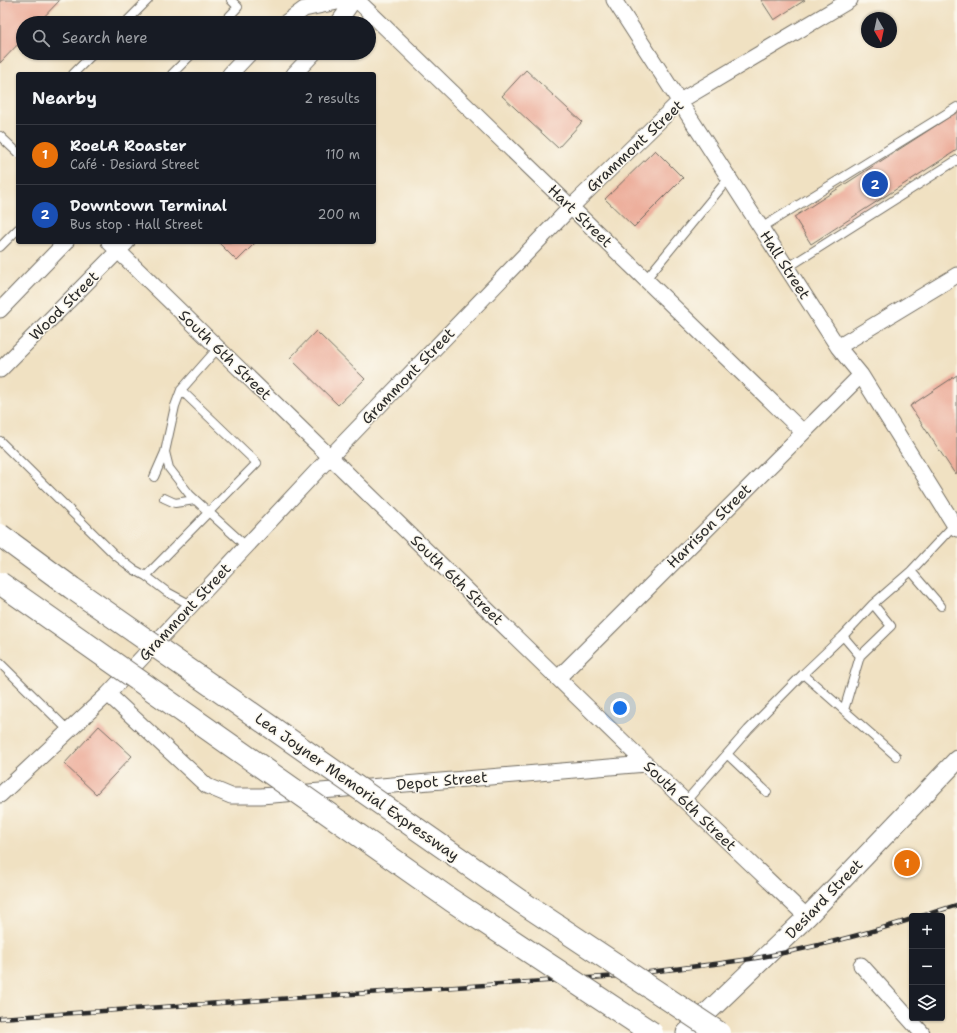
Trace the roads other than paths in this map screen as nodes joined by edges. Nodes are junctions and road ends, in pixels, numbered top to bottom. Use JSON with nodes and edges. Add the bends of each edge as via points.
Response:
{"nodes":[{"id":1,"x":148,"y":0,"type":"edge"},
{"id":2,"x":231,"y":0,"type":"edge"},
{"id":3,"x":347,"y":0,"type":"edge"},
{"id":4,"x":355,"y":0,"type":"edge"},
{"id":5,"x":614,"y":0,"type":"edge"},
{"id":6,"x":850,"y":0,"type":"edge"},
{"id":7,"x":132,"y":16,"type":"edge"},
{"id":8,"x":230,"y":16,"type":"edge"},
{"id":9,"x":294,"y":16,"type":"edge"},
{"id":10,"x":343,"y":16,"type":"edge"},
{"id":11,"x":372,"y":16,"type":"edge"},
{"id":12,"x":376,"y":20,"type":"edge"},
{"id":13,"x":87,"y":60,"type":"edge"},
{"id":14,"x":186,"y":60,"type":"edge"},
{"id":15,"x":243,"y":60,"type":"edge"},
{"id":16,"x":307,"y":60,"type":"edge"},
{"id":17,"x":75,"y":72,"type":"edge"},
{"id":18,"x":174,"y":72,"type":"edge"},
{"id":19,"x":232,"y":72,"type":"edge"},
{"id":20,"x":296,"y":72,"type":"edge"},
{"id":21,"x":680,"y":101,"type":"junction"},
{"id":22,"x":957,"y":107,"type":"edge"},
{"id":23,"x":0,"y":136,"type":"edge"},
{"id":24,"x":16,"y":151,"type":"edge"},
{"id":25,"x":957,"y":160,"type":"edge"},
{"id":26,"x":729,"y":178,"type":"junction"},
{"id":27,"x":571,"y":207,"type":"junction"},
{"id":28,"x":761,"y":228,"type":"junction"},
{"id":29,"x":16,"y":231,"type":"edge"},
{"id":30,"x":64,"y":244,"type":"edge"},
{"id":31,"x":118,"y":245,"type":"edge"},
{"id":32,"x":0,"y":247,"type":"edge"},
{"id":33,"x":787,"y":268,"type":"junction"},
{"id":34,"x":957,"y":276,"type":"edge"},
{"id":35,"x":646,"y":279,"type":"junction"},
{"id":36,"x":0,"y":310,"type":"edge"},
{"id":37,"x":838,"y":347,"type":"junction"},
{"id":38,"x":218,"y":348,"type":"junction"},
{"id":39,"x":0,"y":370,"type":"edge"},
{"id":40,"x":861,"y":375,"type":"junction"},
{"id":41,"x":181,"y":390,"type":"junction"},
{"id":42,"x":804,"y":432,"type":"junction"},
{"id":43,"x":0,"y":441,"type":"edge"},
{"id":44,"x":165,"y":452,"type":"junction"},
{"id":45,"x":330,"y":457,"type":"junction"},
{"id":46,"x":154,"y":477,"type":"dead end"},
{"id":47,"x":164,"y":498,"type":"dead end"},
{"id":48,"x":196,"y":500,"type":"junction"},
{"id":49,"x":209,"y":512,"type":"junction"},
{"id":50,"x":956,"y":527,"type":"edge"},
{"id":51,"x":0,"y":535,"type":"edge"},
{"id":52,"x":246,"y":546,"type":"junction"},
{"id":53,"x":912,"y":571,"type":"junction"},
{"id":54,"x":146,"y":576,"type":"junction"},
{"id":55,"x":0,"y":583,"type":"edge"},
{"id":56,"x":873,"y":604,"type":"junction"},
{"id":57,"x":191,"y":605,"type":"junction"},
{"id":58,"x":941,"y":606,"type":"dead end"},
{"id":59,"x":843,"y":636,"type":"junction"},
{"id":60,"x":860,"y":656,"type":"junction"},
{"id":61,"x":0,"y":663,"type":"edge"},
{"id":62,"x":803,"y":674,"type":"junction"},
{"id":63,"x":558,"y":678,"type":"junction"},
{"id":64,"x":108,"y":694,"type":"junction"},
{"id":65,"x":844,"y":710,"type":"junction"},
{"id":66,"x":69,"y":731,"type":"junction"},
{"id":67,"x":727,"y":754,"type":"junction"},
{"id":68,"x":896,"y":756,"type":"dead end"},
{"id":69,"x":957,"y":760,"type":"edge"},
{"id":70,"x":646,"y":764,"type":"junction"},
{"id":71,"x":766,"y":792,"type":"dead end"},
{"id":72,"x":0,"y":795,"type":"edge"},
{"id":73,"x":686,"y":801,"type":"junction"},
{"id":74,"x":807,"y":918,"type":"junction"},
{"id":75,"x":861,"y":965,"type":"dead end"},
{"id":76,"x":652,"y":1033,"type":"edge"},
{"id":77,"x":686,"y":1033,"type":"edge"},
{"id":78,"x":719,"y":1033,"type":"edge"},
{"id":79,"x":922,"y":1033,"type":"edge"}],
"edges":[{"from":1,"to":7,"type":"lane"},
{"from":2,"to":8,"type":"lane","via":[[238,7]]},
{"from":3,"to":9,"type":"street","via":[[304,9]]},
{"from":4,"to":10,"type":"street"},
{"from":4,"to":11,"type":"street","name":"Hart Street"},
{"from":5,"to":21,"type":"street","name":"Hall Street"},
{"from":6,"to":21,"type":"street","name":"Grammont Street"},
{"from":12,"to":27,"type":"street","name":"Hart Street"},
{"from":13,"to":17,"type":"lane"},
{"from":14,"to":18,"type":"lane"},
{"from":15,"to":19,"type":"street"},
{"from":16,"to":20,"type":"street"},
{"from":21,"to":26,"type":"street","name":"Hall Street"},
{"from":21,"to":27,"type":"street","name":"Grammont Street"},
{"from":22,"to":28,"type":"lane"},
{"from":23,"to":24,"type":"lane"},
{"from":25,"to":33,"type":"lane"},
{"from":26,"to":28,"type":"street","name":"Hall Street"},
{"from":26,"to":35,"type":"lane"},
{"from":27,"to":35,"type":"street","name":"Hart Street"},
{"from":27,"to":45,"type":"street","name":"Grammont Street"},
{"from":28,"to":33,"type":"street","name":"Hall Street"},
{"from":29,"to":32,"type":"lane"},
{"from":30,"to":36,"type":"street"},
{"from":31,"to":38,"type":"street","name":"South 6th Street"},
{"from":31,"to":39,"type":"street","name":"Wood Street"},
{"from":33,"to":37,"type":"street","name":"Hall Street"},
{"from":34,"to":37,"type":"street"},
{"from":35,"to":42,"type":"street","name":"Hart Street"},
{"from":37,"to":40,"type":"street","name":"Hall Street"},
{"from":38,"to":41,"type":"lane"},
{"from":38,"to":45,"type":"street","name":"South 6th Street"},
{"from":40,"to":42,"type":"street","name":"Harrison Street"},
{"from":40,"to":50,"type":"street","name":"Hall Street"},
{"from":41,"to":44,"type":"lane"},
{"from":41,"to":49,"type":"lane","via":[[257,463]]},
{"from":42,"to":63,"type":"street","name":"Harrison Street"},
{"from":43,"to":54,"type":"lane","via":[[115,555]]},
{"from":44,"to":46,"type":"lane"},
{"from":44,"to":48,"type":"lane","via":[[169,468]]},
{"from":45,"to":52,"type":"street","name":"Grammont Street"},
{"from":45,"to":63,"type":"street","name":"South 6th Street"},
{"from":47,"to":48,"type":"lane","via":[[175,503]]},
{"from":48,"to":49,"type":"lane"},
{"from":49,"to":52,"type":"lane"},
{"from":49,"to":54,"type":"lane"},
{"from":50,"to":53,"type":"lane"},
{"from":51,"to":78,"type":"main road","name":"Lea Joyner Memorial Expressway","bridge":true,"via":[[520,901]]},
{"from":52,"to":57,"type":"street","name":"Grammont Street"},
{"from":53,"to":56,"type":"lane"},
{"from":53,"to":58,"type":"lane"},
{"from":54,"to":57,"type":"lane","via":[[167,592]]},
{"from":55,"to":76,"type":"main road","bridge":true,"via":[[451,900]]},
{"from":56,"to":59,"type":"lane"},
{"from":56,"to":60,"type":"lane","via":[[891,626]]},
{"from":57,"to":64,"type":"street","name":"Grammont Street"},
{"from":59,"to":60,"type":"lane"},
{"from":59,"to":62,"type":"lane"},
{"from":60,"to":65,"type":"lane"},
{"from":61,"to":66,"type":"lane"},
{"from":62,"to":65,"type":"lane"},
{"from":62,"to":67,"type":"lane"},
{"from":63,"to":70,"type":"street","name":"South 6th Street"},
{"from":64,"to":66,"type":"street","name":"Grammont Street"},
{"from":64,"to":70,"type":"street","name":"Depot Street","via":[[207,786],[231,796]]},
{"from":65,"to":68,"type":"lane"},
{"from":66,"to":72,"type":"street","name":"Grammont Street"},
{"from":67,"to":71,"type":"lane"},
{"from":67,"to":73,"type":"lane"},
{"from":69,"to":74,"type":"street","name":"Desiard Street"},
{"from":70,"to":73,"type":"street","name":"South 6th Street"},
{"from":73,"to":74,"type":"street","name":"South 6th Street"},
{"from":74,"to":77,"type":"street","name":"Desiard Street"},
{"from":75,"to":79,"type":"street"}]}
